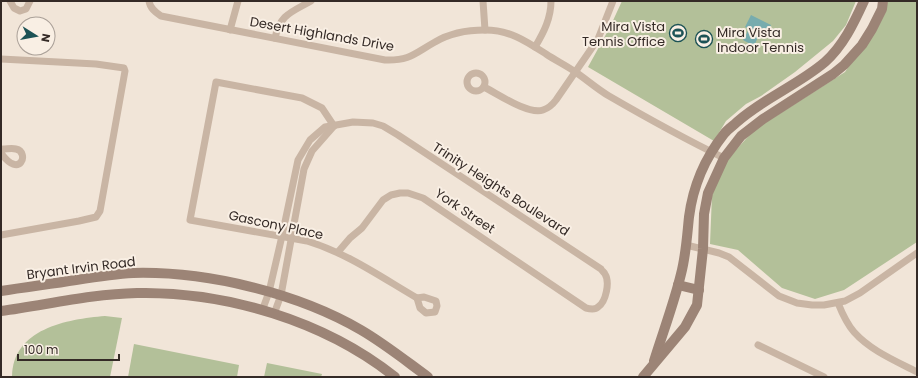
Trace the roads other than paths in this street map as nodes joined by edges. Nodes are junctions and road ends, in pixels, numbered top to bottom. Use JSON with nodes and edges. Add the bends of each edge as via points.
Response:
{"nodes":[{"id":1,"x":10,"y":1,"type":"edge"},
{"id":2,"x":30,"y":1,"type":"edge"},
{"id":3,"x":149,"y":1,"type":"edge"},
{"id":4,"x":238,"y":1,"type":"edge"},
{"id":5,"x":311,"y":1,"type":"edge"},
{"id":6,"x":483,"y":1,"type":"edge"},
{"id":7,"x":551,"y":1,"type":"edge"},
{"id":8,"x":613,"y":1,"type":"edge"},
{"id":9,"x":864,"y":1,"type":"edge"},
{"id":10,"x":883,"y":1,"type":"edge"},
{"id":11,"x":230,"y":30,"type":"junction"},
{"id":12,"x":485,"y":30,"type":"junction"},
{"id":13,"x":275,"y":38,"type":"junction"},
{"id":14,"x":535,"y":47,"type":"junction"},
{"id":15,"x":1,"y":59,"type":"edge"},
{"id":16,"x":575,"y":72,"type":"junction"},
{"id":17,"x":484,"y":87,"type":"dead end"},
{"id":18,"x":334,"y":126,"type":"junction"},
{"id":19,"x":711,"y":152,"type":"junction"},
{"id":20,"x":724,"y":158,"type":"junction"},
{"id":21,"x":1,"y":235,"type":"edge"},
{"id":22,"x":282,"y":236,"type":"junction"},
{"id":23,"x":291,"y":238,"type":"junction"},
{"id":24,"x":686,"y":245,"type":"junction"},
{"id":25,"x":703,"y":249,"type":"junction"},
{"id":26,"x":338,"y":252,"type":"junction"},
{"id":27,"x":917,"y":253,"type":"edge"},
{"id":28,"x":678,"y":285,"type":"junction"},
{"id":29,"x":699,"y":290,"type":"junction"},
{"id":30,"x":1,"y":291,"type":"edge"},
{"id":31,"x":269,"y":292,"type":"junction"},
{"id":32,"x":281,"y":295,"type":"junction"},
{"id":33,"x":417,"y":298,"type":"dead end"},
{"id":34,"x":838,"y":303,"type":"junction"},
{"id":35,"x":586,"y":308,"type":"joint"},
{"id":36,"x":262,"y":311,"type":"junction"},
{"id":37,"x":1,"y":312,"type":"edge"},
{"id":38,"x":274,"y":314,"type":"junction"},
{"id":39,"x":758,"y":344,"type":"dead end"},
{"id":40,"x":652,"y":366,"type":"junction"},
{"id":41,"x":917,"y":372,"type":"edge"},
{"id":42,"x":395,"y":377,"type":"edge"},
{"id":43,"x":428,"y":377,"type":"edge"},
{"id":44,"x":643,"y":377,"type":"edge"},
{"id":45,"x":824,"y":377,"type":"edge"}],
"edges":[{"from":1,"to":2,"type":"street","via":[[14,8],[20,11],[26,9]]},
{"from":3,"to":11,"type":"street","name":"Desert Highlands Drive","via":[[149,5],[161,16]]},
{"from":4,"to":11,"type":"street"},
{"from":5,"to":13,"type":"street","via":[[283,18]]},
{"from":6,"to":12,"type":"street"},
{"from":7,"to":14,"type":"street","via":[[548,21]]},
{"from":8,"to":16,"type":"street","via":[[598,39]]},
{"from":9,"to":19,"type":"street","via":[[845,38],[826,61],[750,110],[725,132]]},
{"from":10,"to":20,"type":"street","via":[[872,29],[844,65],[763,119],[742,136]]},
{"from":11,"to":13,"type":"street","name":"Desert Highlands Drive"},
{"from":12,"to":13,"type":"street","name":"Desert Highlands Drive","via":[[451,35],[409,58],[395,60]]},
{"from":12,"to":14,"type":"street","name":"Desert Highlands Drive","via":[[509,33]]},
{"from":14,"to":16,"type":"street","name":"Desert Highlands Drive"},
{"from":15,"to":21,"type":"street","via":[[124,68],[100,211],[96,216],[79,221]]},
{"from":16,"to":17,"type":"street","via":[[552,105],[542,110],[530,110]]},
{"from":16,"to":19,"type":"street","name":"Desert Highlands Drive","via":[[619,102]]},
{"from":18,"to":22,"type":"street","name":"Trinity Heights Boulevard","via":[[325,127],[316,134],[298,160]]},
{"from":18,"to":22,"type":"street","name":"Gascony Place","via":[[322,108],[302,98],[216,82],[190,220]]},
{"from":18,"to":23,"type":"street","via":[[312,151],[307,161]]},
{"from":18,"to":35,"type":"street","name":"Trinity Heights Boulevard","via":[[363,121],[383,126],[601,269],[607,279],[603,301],[596,308]]},
{"from":19,"to":20,"type":"street","name":"Desert Highlands Drive"},
{"from":19,"to":24,"type":"street","via":[[695,193]]},
{"from":20,"to":25,"type":"street","via":[[708,193],[704,214]]},
{"from":22,"to":23,"type":"street","name":"Gascony Place"},
{"from":22,"to":31,"type":"street","name":"Trinity Heights Boulevard"},
{"from":23,"to":26,"type":"street","name":"Gascony Place"},
{"from":23,"to":32,"type":"street"},
{"from":24,"to":25,"type":"street"},
{"from":24,"to":28,"type":"street"},
{"from":25,"to":29,"type":"street"},
{"from":25,"to":34,"type":"street","via":[[729,257],[779,296],[812,306]]},
{"from":26,"to":33,"type":"street","name":"Gascony Place"},
{"from":26,"to":35,"type":"street","name":"York Street","via":[[362,228],[383,200],[391,195],[408,193],[423,198]]},
{"from":27,"to":34,"type":"street","via":[[860,293]]},
{"from":28,"to":29,"type":"street"},
{"from":28,"to":40,"type":"street"},
{"from":29,"to":40,"type":"street","via":[[692,316]]},
{"from":30,"to":31,"type":"street","name":"Bryant Irvin Road","via":[[134,273],[199,278]]},
{"from":31,"to":32,"type":"street","name":"Bryant Irvin Road"},
{"from":31,"to":36,"type":"street","name":"Trinity Heights Boulevard"},
{"from":32,"to":38,"type":"street"},
{"from":32,"to":43,"type":"street","name":"Bryant Irvin Road","via":[[360,329]]},
{"from":34,"to":41,"type":"street","via":[[854,332],[865,342]]},
{"from":36,"to":37,"type":"street","via":[[194,296],[135,293]]},
{"from":36,"to":38,"type":"street"},
{"from":38,"to":42,"type":"street","via":[[319,331],[371,360]]},
{"from":39,"to":45,"type":"street"},
{"from":40,"to":44,"type":"street"}]}
